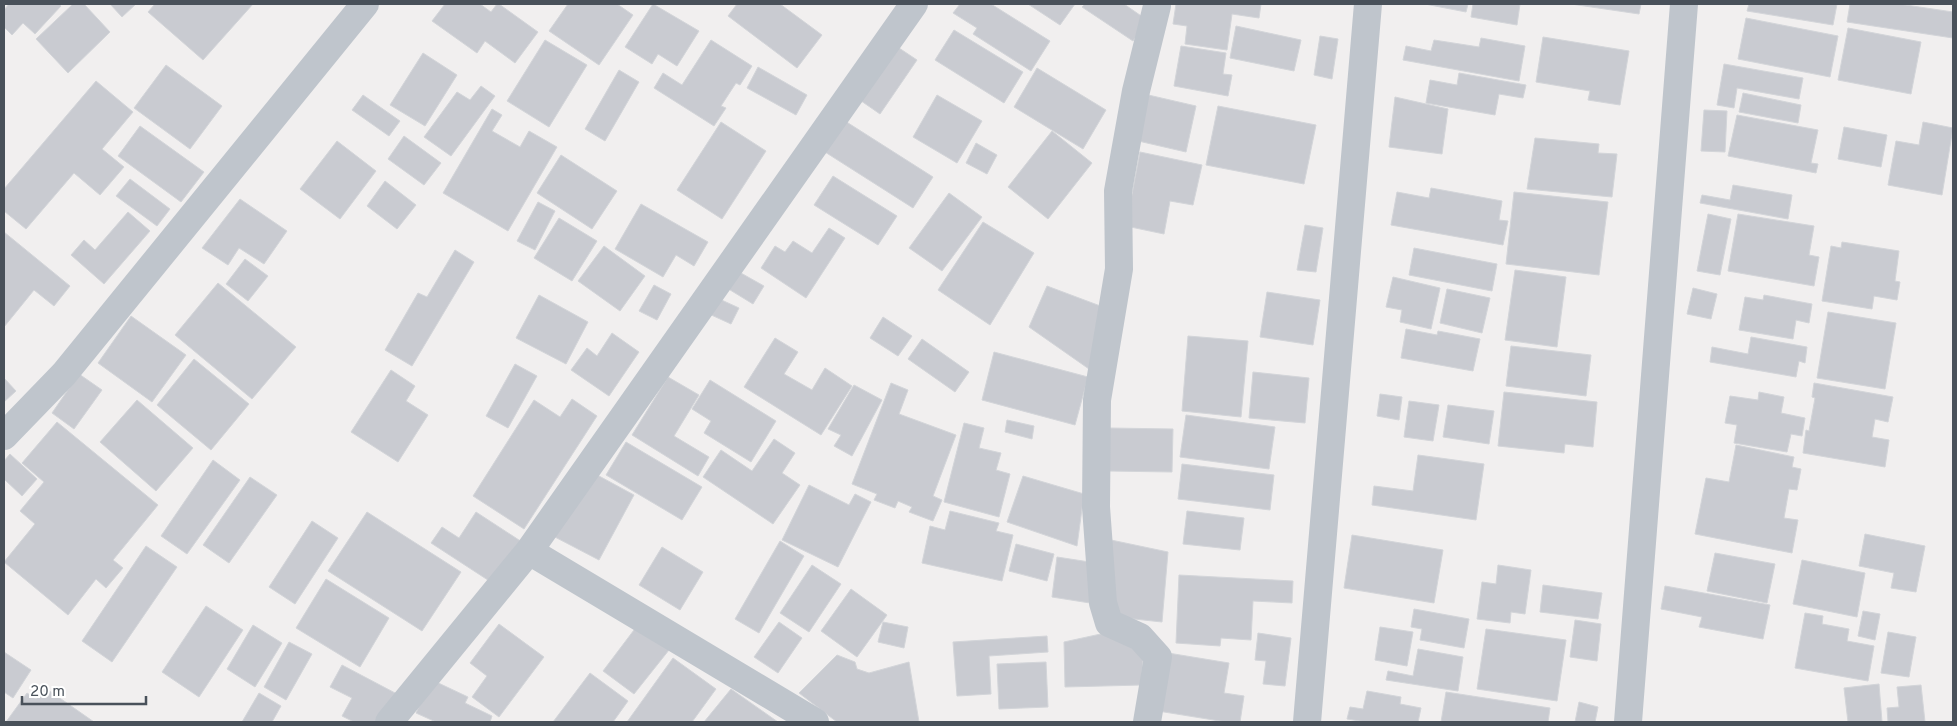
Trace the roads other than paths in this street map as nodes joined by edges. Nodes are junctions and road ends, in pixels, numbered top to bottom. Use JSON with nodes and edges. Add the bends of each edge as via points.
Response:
{"nodes":[{"id":1,"x":365,"y":4,"type":"edge"},
{"id":2,"x":914,"y":4,"type":"edge"},
{"id":3,"x":1368,"y":4,"type":"edge"},
{"id":4,"x":1684,"y":4,"type":"edge"},
{"id":5,"x":1156,"y":6,"type":"dead end"},
{"id":6,"x":4,"y":436,"type":"edge"},
{"id":7,"x":529,"y":551,"type":"junction"},
{"id":8,"x":389,"y":722,"type":"edge"},
{"id":9,"x":815,"y":722,"type":"edge"},
{"id":10,"x":1147,"y":722,"type":"edge"},
{"id":11,"x":1306,"y":722,"type":"edge"},
{"id":12,"x":1628,"y":722,"type":"edge"}],
"edges":[{"from":1,"to":6,"type":"street","via":[[64,374]]},
{"from":2,"to":7,"type":"street"},
{"from":3,"to":11,"type":"street"},
{"from":4,"to":12,"type":"street"},
{"from":5,"to":10,"type":"street","via":[[1118,191],[1119,269],[1097,400],[1096,507],[1103,603],[1109,624],[1140,637],[1158,657]]},
{"from":7,"to":8,"type":"street"},
{"from":7,"to":9,"type":"street"}]}
